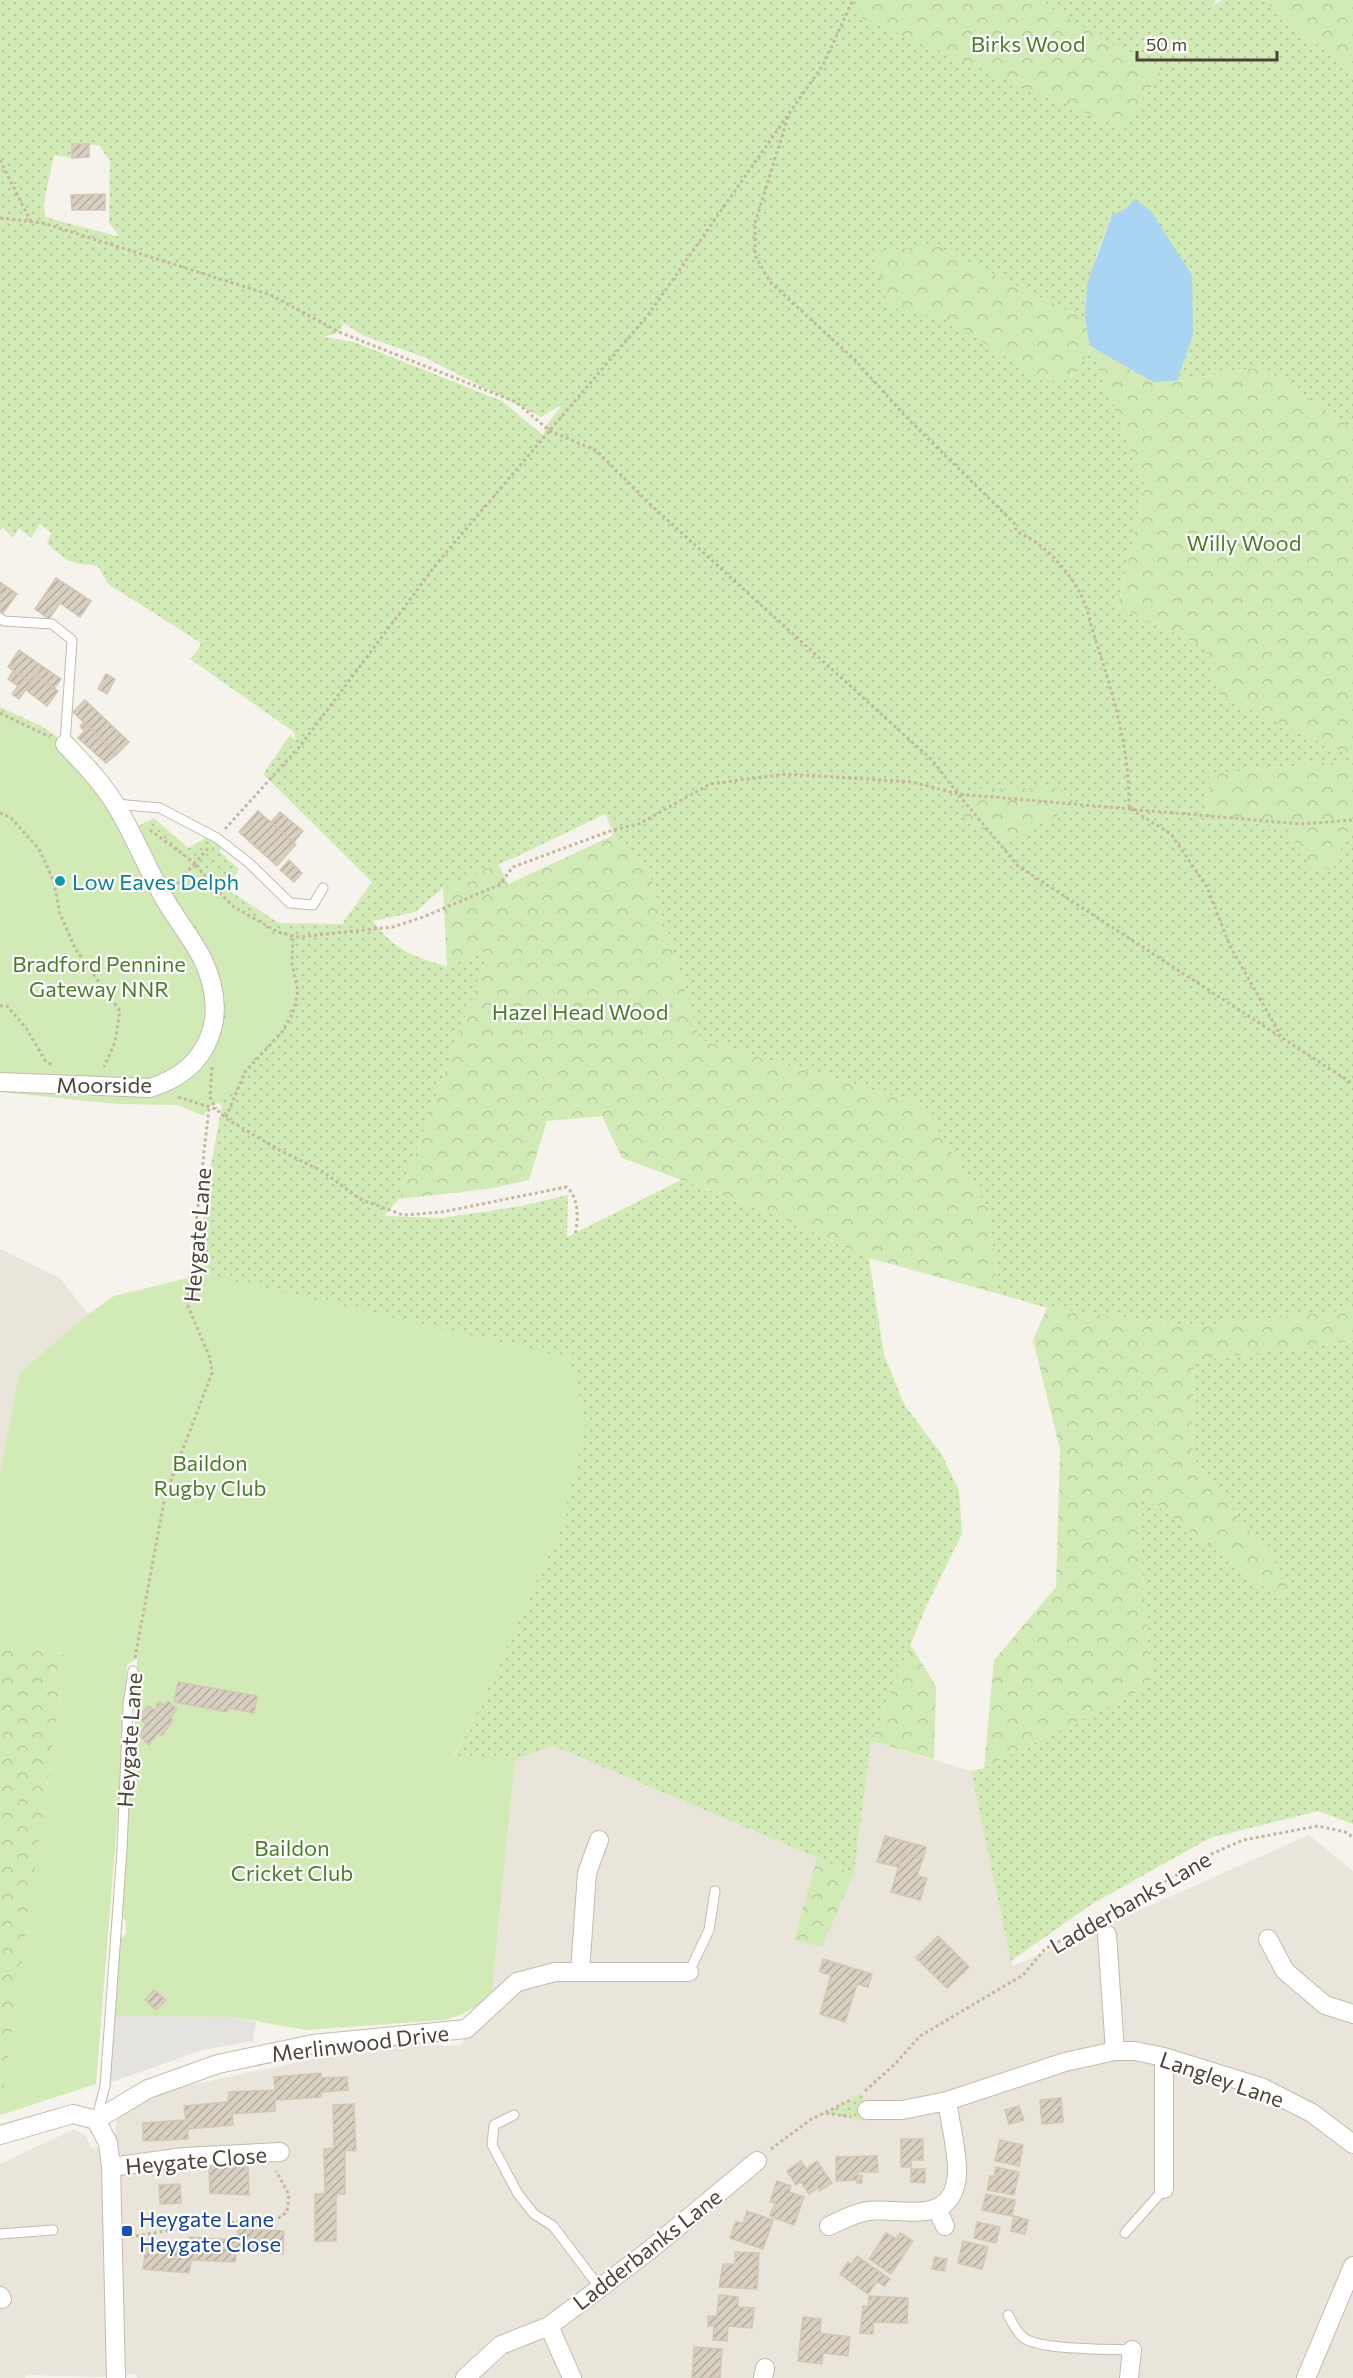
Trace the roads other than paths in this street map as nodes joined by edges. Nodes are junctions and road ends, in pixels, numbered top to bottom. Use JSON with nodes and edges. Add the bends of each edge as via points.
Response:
{"nodes":[{"id":1,"x":0,"y":618,"type":"edge"},
{"id":2,"x":65,"y":744,"type":"joint"},
{"id":3,"x":116,"y":804,"type":"junction"},
{"id":4,"x":323,"y":888,"type":"dead end"},
{"id":5,"x":0,"y":1082,"type":"edge"},
{"id":6,"x":133,"y":1671,"type":"road end"},
{"id":7,"x":599,"y":1840,"type":"dead end"},
{"id":8,"x":715,"y":1891,"type":"dead end"},
{"id":9,"x":1107,"y":1935,"type":"dead end"},
{"id":10,"x":1268,"y":1939,"type":"dead end"},
{"id":11,"x":580,"y":1972,"type":"junction"},
{"id":12,"x":689,"y":1972,"type":"joint"},
{"id":13,"x":1353,"y":2014,"type":"edge"},
{"id":14,"x":1115,"y":2051,"type":"junction"},
{"id":15,"x":1164,"y":2057,"type":"junction"},
{"id":16,"x":947,"y":2101,"type":"junction"},
{"id":17,"x":867,"y":2110,"type":"dead end"},
{"id":18,"x":514,"y":2115,"type":"dead end"},
{"id":19,"x":96,"y":2120,"type":"junction"},
{"id":20,"x":0,"y":2135,"type":"edge"},
{"id":21,"x":1353,"y":2144,"type":"edge"},
{"id":22,"x":280,"y":2152,"type":"dead end"},
{"id":23,"x":757,"y":2161,"type":"road end"},
{"id":24,"x":111,"y":2167,"type":"junction"},
{"id":25,"x":1164,"y":2189,"type":"joint"},
{"id":26,"x":937,"y":2209,"type":"junction"},
{"id":27,"x":829,"y":2226,"type":"dead end"},
{"id":28,"x":945,"y":2226,"type":"dead end"},
{"id":29,"x":52,"y":2230,"type":"dead end"},
{"id":30,"x":1125,"y":2233,"type":"dead end"},
{"id":31,"x":0,"y":2234,"type":"edge"},
{"id":32,"x":1353,"y":2266,"type":"edge"},
{"id":33,"x":600,"y":2288,"type":"junction"},
{"id":34,"x":1008,"y":2315,"type":"dead end"},
{"id":35,"x":549,"y":2326,"type":"junction"},
{"id":36,"x":1132,"y":2350,"type":"joint"},
{"id":37,"x":116,"y":2378,"type":"edge"},
{"id":38,"x":465,"y":2378,"type":"edge"},
{"id":39,"x":572,"y":2378,"type":"edge"},
{"id":40,"x":1129,"y":2378,"type":"edge"},
{"id":41,"x":1306,"y":2378,"type":"edge"}],
"edges":[{"from":1,"to":2,"type":"lane","via":[[52,624],[72,640]]},
{"from":2,"to":3,"type":"street","name":"Moorside"},
{"from":3,"to":4,"type":"lane","via":[[160,808],[217,838],[290,903],[313,905]]},
{"from":3,"to":5,"type":"street","name":"Moorside","via":[[164,898],[203,961],[213,994],[214,1026],[209,1041],[181,1074],[150,1088]]},
{"from":6,"to":19,"type":"lane","name":"Heygate Lane","via":[[105,2086]]},
{"from":7,"to":11,"type":"street","via":[[587,1873]]},
{"from":8,"to":12,"type":"lane","via":[[709,1930]]},
{"from":9,"to":14,"type":"street"},
{"from":10,"to":13,"type":"street","via":[[1285,1971],[1325,2005]]},
{"from":11,"to":12,"type":"street","name":"Merlinwood Drive"},
{"from":11,"to":19,"type":"street","name":"Merlinwood Drive","via":[[555,1972],[517,1982],[466,2029],[313,2044],[218,2064],[148,2089]]},
{"from":14,"to":15,"type":"street","name":"Langley Lane"},
{"from":14,"to":16,"type":"street","name":"Langley Lane","via":[[1065,2062]]},
{"from":15,"to":21,"type":"street","name":"Langley Lane","via":[[1285,2098]]},
{"from":15,"to":25,"type":"street"},
{"from":16,"to":17,"type":"street","name":"Langley Lane","via":[[902,2110]]},
{"from":16,"to":26,"type":"street","via":[[957,2172],[952,2194]]},
{"from":18,"to":33,"type":"lane","via":[[494,2125],[492,2145],[518,2194],[534,2214],[553,2226]]},
{"from":19,"to":20,"type":"street","via":[[73,2114]]},
{"from":19,"to":24,"type":"street","via":[[108,2143]]},
{"from":22,"to":24,"type":"street","name":"Heygate Close","via":[[184,2157]]},
{"from":23,"to":33,"type":"street","name":"Ladderbanks Lane"},
{"from":24,"to":37,"type":"street"},
{"from":25,"to":30,"type":"lane"},
{"from":26,"to":27,"type":"street","via":[[870,2211],[853,2224]]},
{"from":26,"to":28,"type":"street"},
{"from":29,"to":31,"type":"lane"},
{"from":32,"to":41,"type":"street"},
{"from":33,"to":35,"type":"street","name":"Ladderbanks Lane"},
{"from":34,"to":36,"type":"lane","via":[[1026,2340]]},
{"from":35,"to":38,"type":"street","name":"Ladderbanks Lane","via":[[501,2345]]},
{"from":35,"to":39,"type":"street"},
{"from":36,"to":40,"type":"street"}]}
